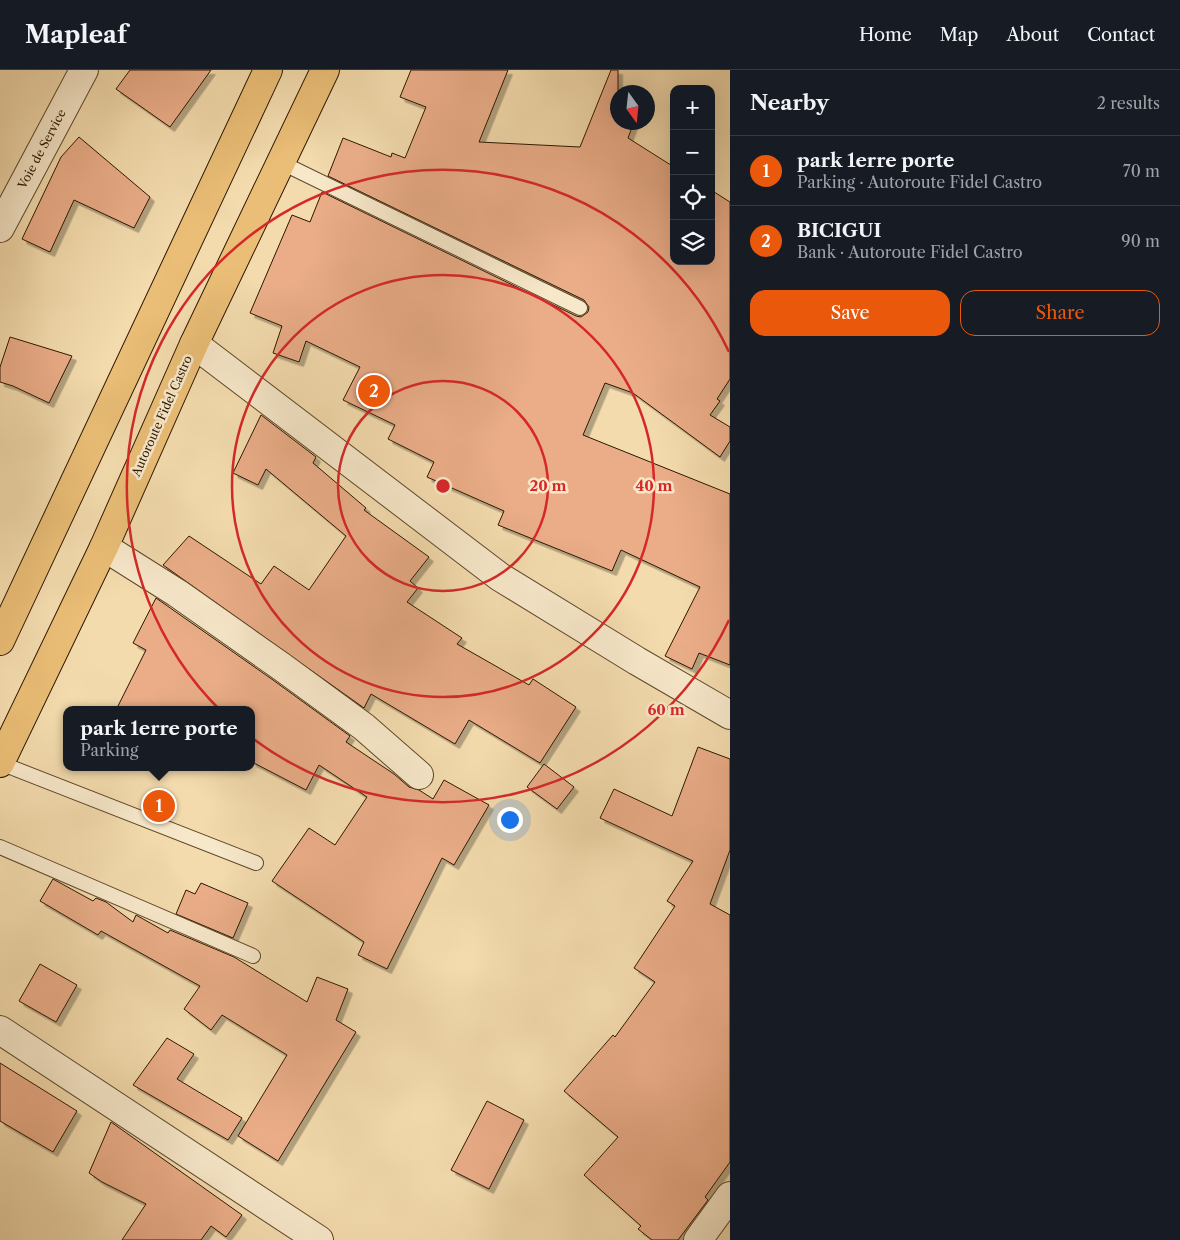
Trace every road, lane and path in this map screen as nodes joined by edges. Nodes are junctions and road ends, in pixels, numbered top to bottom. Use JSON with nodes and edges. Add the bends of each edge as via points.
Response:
{"nodes":[{"id":1,"x":84,"y":70,"type":"edge"},
{"id":2,"x":268,"y":70,"type":"edge"},
{"id":3,"x":325,"y":70,"type":"edge"},
{"id":4,"x":280,"y":162,"type":"junction"},
{"id":5,"x":0,"y":228,"type":"edge"},
{"id":6,"x":580,"y":308,"type":"dead end"},
{"id":7,"x":194,"y":344,"type":"junction"},
{"id":8,"x":104,"y":547,"type":"junction"},
{"id":9,"x":0,"y":641,"type":"edge"},
{"id":10,"x":730,"y":715,"type":"edge"},
{"id":11,"x":0,"y":763,"type":"edge"},
{"id":12,"x":419,"y":775,"type":"dead end"},
{"id":13,"x":0,"y":847,"type":"edge"},
{"id":14,"x":256,"y":863,"type":"dead end"},
{"id":15,"x":253,"y":956,"type":"dead end"},
{"id":16,"x":0,"y":1030,"type":"edge"},
{"id":17,"x":730,"y":1196,"type":"edge"},
{"id":18,"x":319,"y":1240,"type":"edge"},
{"id":19,"x":698,"y":1240,"type":"edge"}],
"edges":[{"from":1,"to":5,"type":"street","name":"Voie de Service"},
{"from":2,"to":9,"type":"highway"},
{"from":3,"to":4,"type":"highway","name":"Autoroute Fidel Castro"},
{"from":4,"to":6,"type":"lane"},
{"from":4,"to":7,"type":"highway","name":"Autoroute Fidel Castro"},
{"from":7,"to":8,"type":"highway","name":"Autoroute Fidel Castro"},
{"from":7,"to":10,"type":"street","via":[[500,577]]},
{"from":8,"to":11,"type":"highway","name":"Autoroute Fidel Castro"},
{"from":8,"to":12,"type":"street","via":[[282,666],[364,727]]},
{"from":11,"to":14,"type":"lane"},
{"from":13,"to":15,"type":"lane"},
{"from":16,"to":18,"type":"street"},
{"from":17,"to":19,"type":"street"}]}
